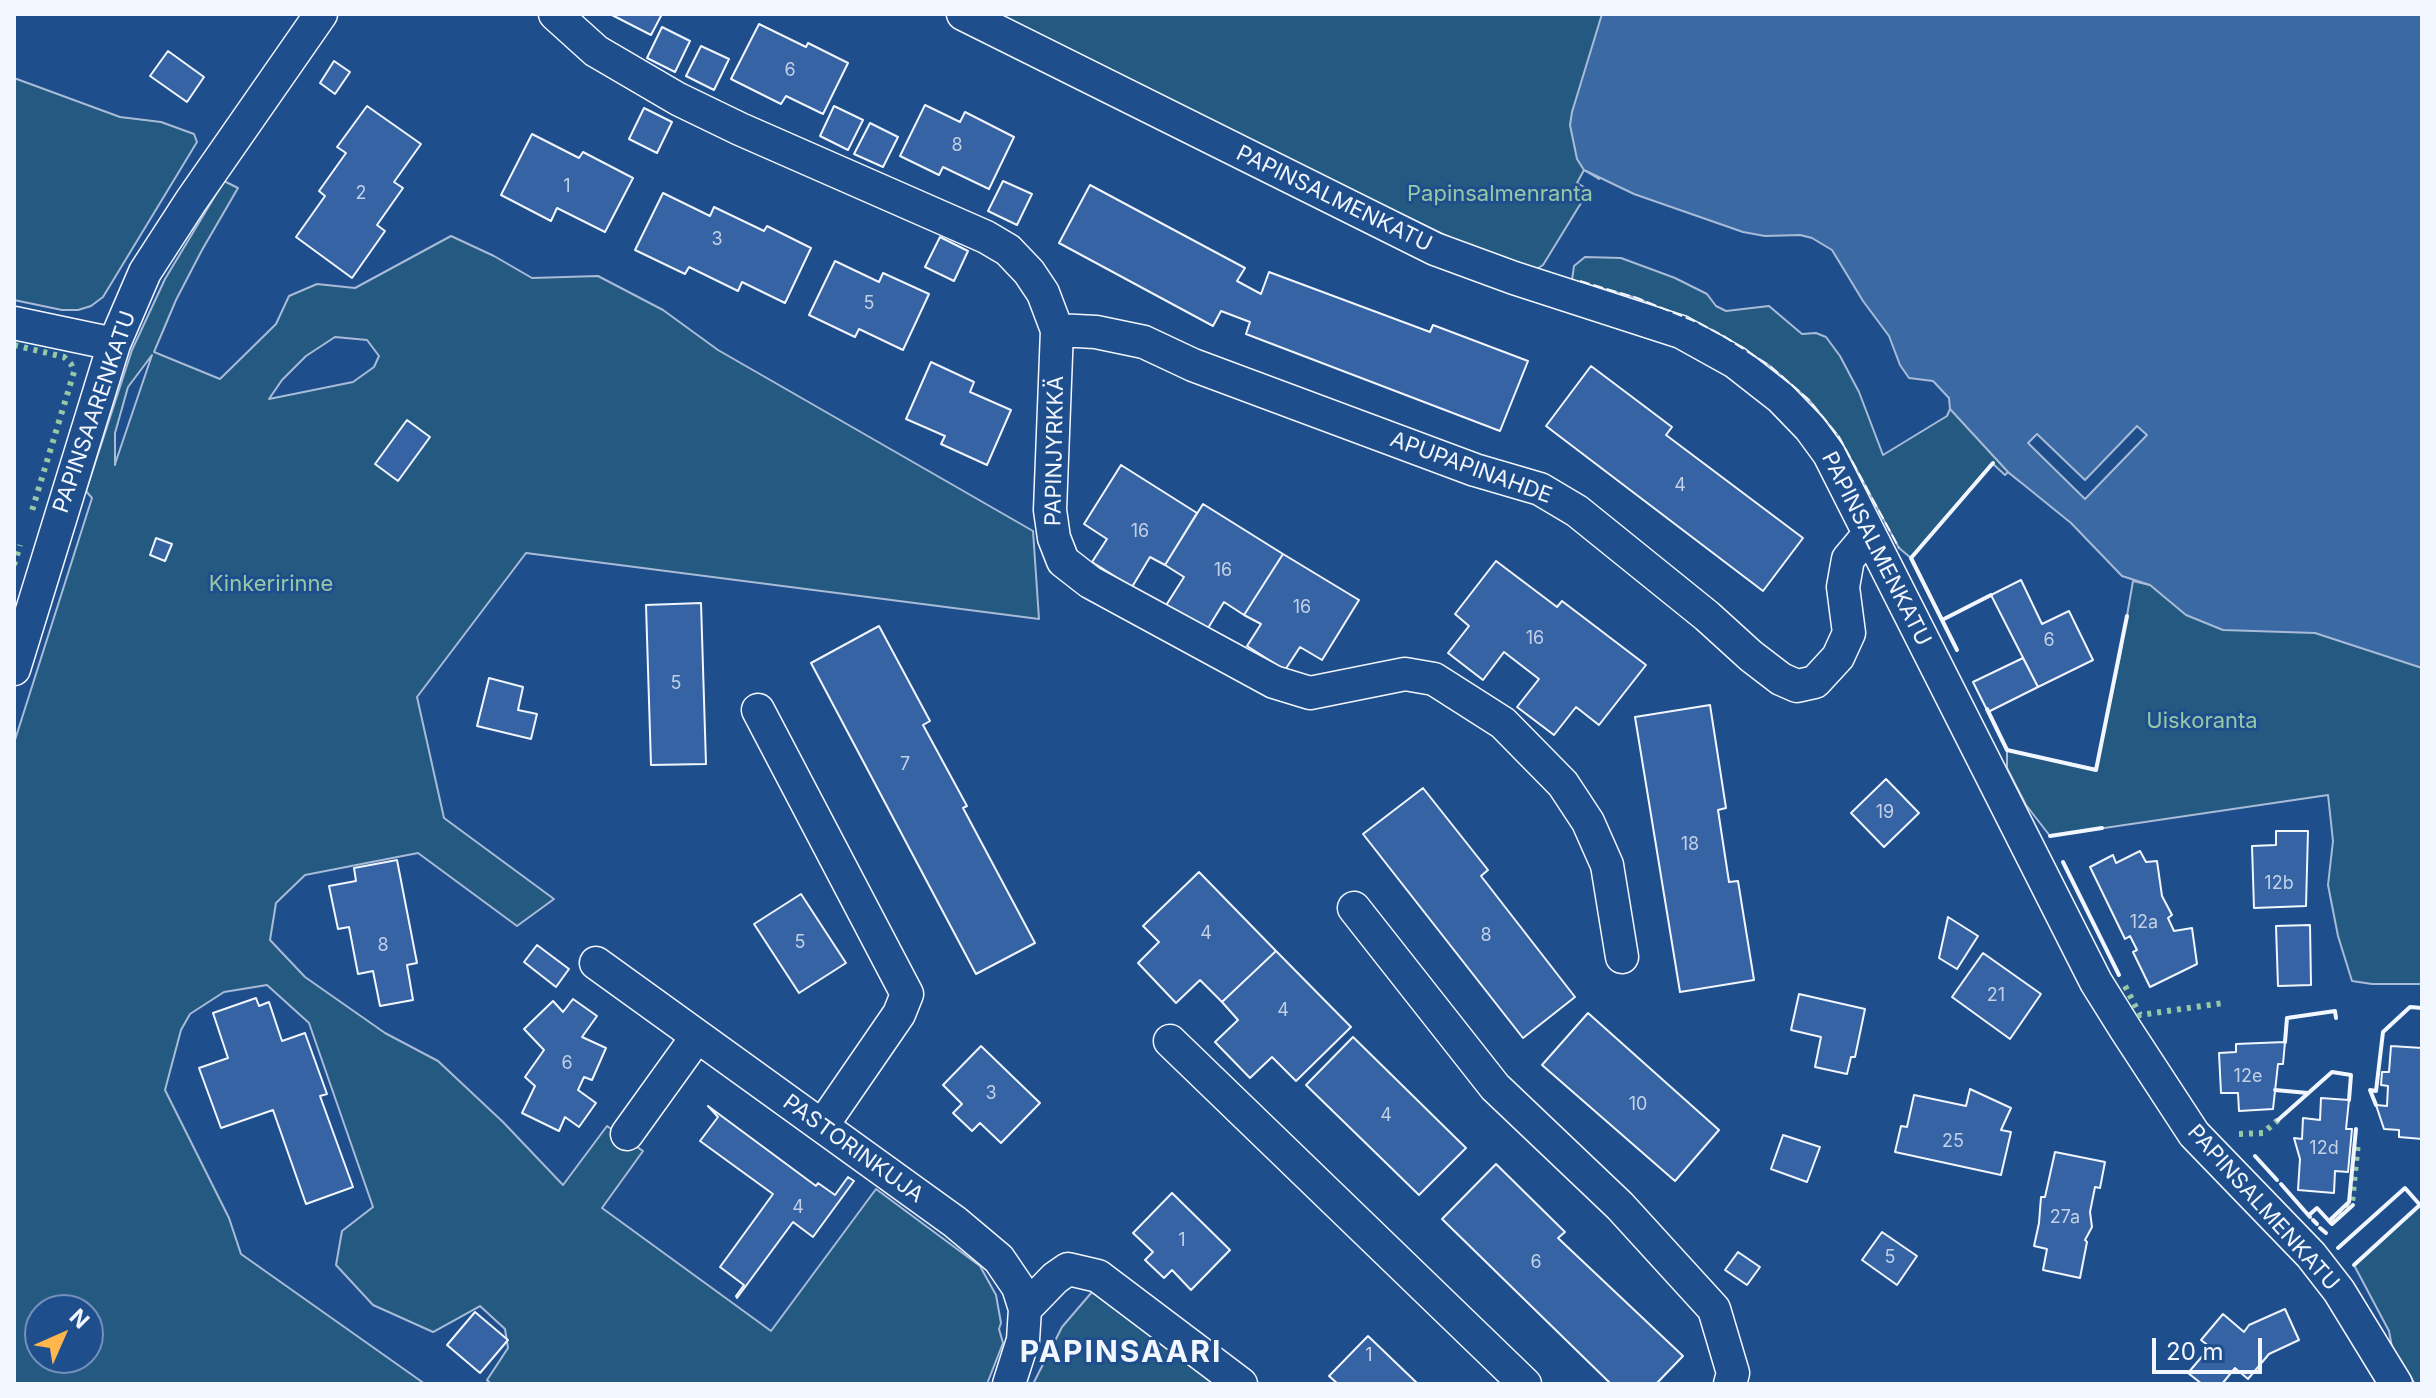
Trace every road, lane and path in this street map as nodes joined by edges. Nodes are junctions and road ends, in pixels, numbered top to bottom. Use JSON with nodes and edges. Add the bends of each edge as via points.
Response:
{"nodes":[{"id":1,"x":321,"y":14,"type":"edge"},
{"id":2,"x":555,"y":14,"type":"edge"},
{"id":3,"x":963,"y":14,"type":"edge"},
{"id":4,"x":14,"y":323,"type":"edge"},
{"id":5,"x":1057,"y":330,"type":"junction"},
{"id":6,"x":114,"y":344,"type":"junction"},
{"id":7,"x":1869,"y":534,"type":"junction"},
{"id":8,"x":14,"y":669,"type":"edge"},
{"id":9,"x":758,"y":710,"type":"dead end"},
{"id":10,"x":1354,"y":908,"type":"dead end"},
{"id":11,"x":1622,"y":957,"type":"dead end"},
{"id":12,"x":596,"y":963,"type":"dead end"},
{"id":13,"x":696,"y":1038,"type":"junction"},
{"id":14,"x":1170,"y":1041,"type":"dead end"},
{"id":15,"x":822,"y":1126,"type":"junction"},
{"id":16,"x":627,"y":1134,"type":"dead end"},
{"id":17,"x":1025,"y":1309,"type":"junction"},
{"id":18,"x":1009,"y":1384,"type":"edge"},
{"id":19,"x":1241,"y":1384,"type":"edge"},
{"id":20,"x":1525,"y":1384,"type":"edge"},
{"id":21,"x":1730,"y":1384,"type":"edge"},
{"id":22,"x":2396,"y":1384,"type":"edge"}],
"edges":[{"from":1,"to":6,"type":"street","name":"PAPINSAARENKATU","via":[[145,272]]},
{"from":2,"to":5,"type":"street","name":"PAPINJYRKKÄ","via":[[596,51],[678,99],[1008,250],[1043,293]]},
{"from":3,"to":7,"type":"street","name":"PAPINSALMENKATU","via":[[1435,249],[1681,332],[1735,362],[1810,428]]},
{"from":4,"to":6,"type":"street"},
{"from":5,"to":7,"type":"street","name":"APUPAPINAHDE","via":[[1144,342],[1445,459],[1540,489],[1577,511],[1751,656],[1797,686],[1815,682],[1838,657],[1849,633],[1843,587],[1848,559]]},
{"from":5,"to":11,"type":"street","name":"PAPINJYRKKÄ","via":[[1050,510],[1063,561],[1090,582],[1274,682],[1310,693],[1405,674],[1434,679],[1503,723],[1563,784],[1588,822],[1607,865]]},
{"from":6,"to":8,"type":"street","name":"PAPINSAARENKATU"},
{"from":7,"to":22,"type":"street","name":"PAPINSALMENKATU","via":[[2096,982],[2194,1134],[2311,1255]]},
{"from":9,"to":15,"type":"street","via":[[907,994],[899,1014]]},
{"from":10,"to":21,"type":"street","via":[[1495,1087],[1620,1206],[1714,1309],[1733,1373]]},
{"from":12,"to":13,"type":"street","name":"PASTORINKUJA"},
{"from":13,"to":15,"type":"street","name":"PASTORINKUJA"},
{"from":13,"to":16,"type":"street"},
{"from":14,"to":20,"type":"street"},
{"from":15,"to":17,"type":"street","name":"PASTORINKUJA","via":[[999,1259]]},
{"from":17,"to":18,"type":"street","via":[[1023,1340]]},
{"from":17,"to":19,"type":"street","via":[[1068,1269],[1098,1276]]}]}
